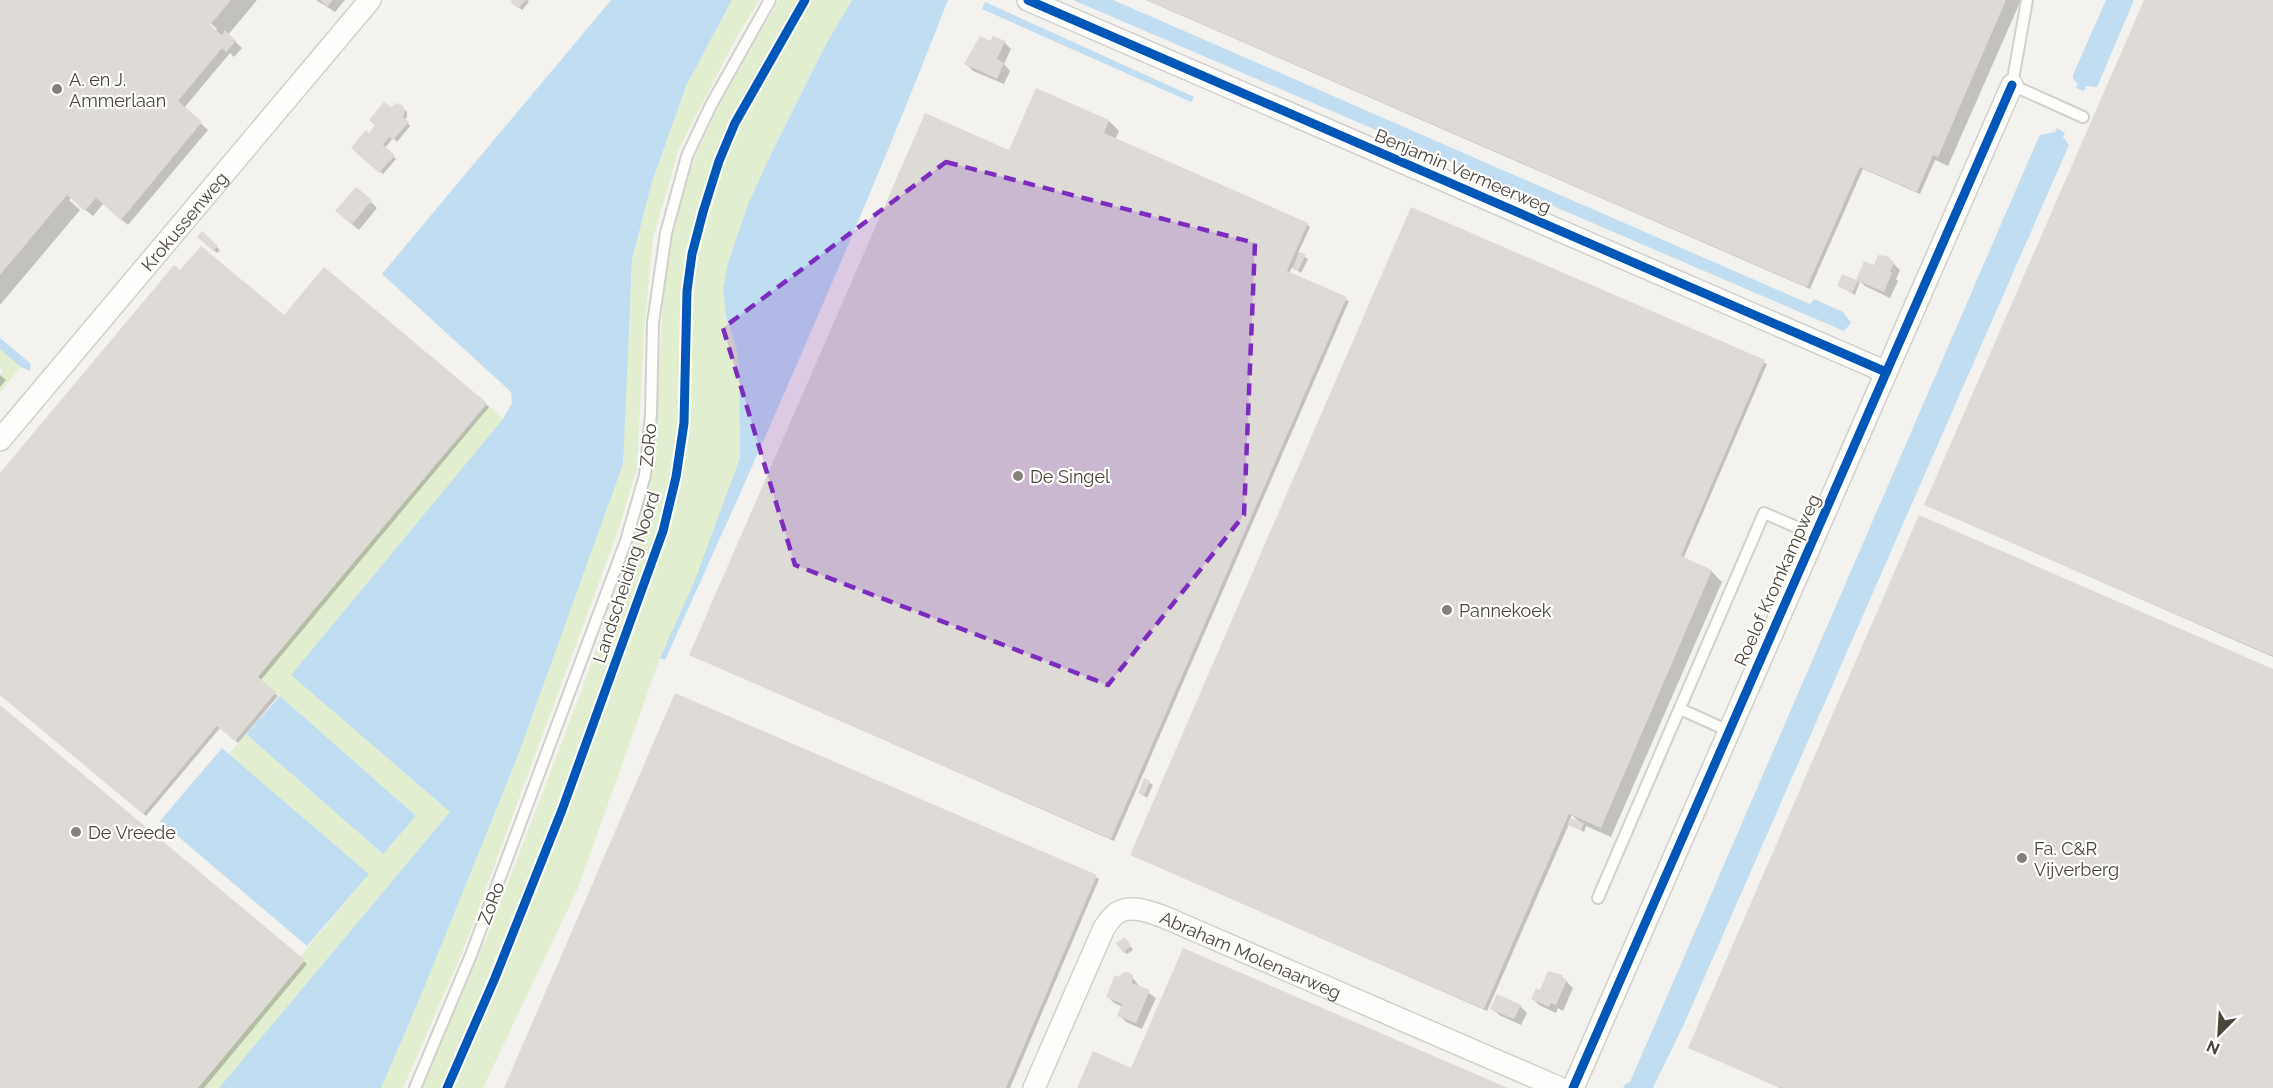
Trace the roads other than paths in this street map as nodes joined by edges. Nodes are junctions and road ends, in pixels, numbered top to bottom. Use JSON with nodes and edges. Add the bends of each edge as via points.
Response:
{"nodes":[{"id":1,"x":369,"y":0,"type":"edge"},
{"id":2,"x":770,"y":0,"type":"edge"},
{"id":3,"x":1028,"y":0,"type":"edge"},
{"id":4,"x":2027,"y":0,"type":"edge"},
{"id":5,"x":2012,"y":85,"type":"junction"},
{"id":6,"x":2083,"y":117,"type":"dead end"},
{"id":7,"x":1886,"y":372,"type":"junction"},
{"id":8,"x":0,"y":440,"type":"edge"},
{"id":9,"x":1815,"y":535,"type":"junction"},
{"id":10,"x":1680,"y":709,"type":"junction"},
{"id":11,"x":1729,"y":731,"type":"junction"},
{"id":12,"x":1598,"y":898,"type":"dead end"},
{"id":13,"x":415,"y":1088,"type":"edge"},
{"id":14,"x":1034,"y":1088,"type":"edge"},
{"id":15,"x":1560,"y":1088,"type":"edge"},
{"id":16,"x":1573,"y":1088,"type":"edge"}],
"edges":[{"from":1,"to":8,"type":"street","name":"Krokussenweg"},
{"from":2,"to":13,"type":"lane","name":"ZoRo","via":[[687,156],[666,233],[653,323],[645,475],[626,541],[471,955]]},
{"from":3,"to":7,"type":"street","name":"Benjamin Vermeerweg"},
{"from":4,"to":5,"type":"lane","name":"Roelof Kromkampweg"},
{"from":5,"to":6,"type":"lane"},
{"from":5,"to":7,"type":"street","name":"Roelof Kromkampweg"},
{"from":7,"to":9,"type":"street","name":"Roelof Kromkampweg"},
{"from":9,"to":10,"type":"lane","via":[[1764,513]]},
{"from":9,"to":11,"type":"street","name":"Roelof Kromkampweg"},
{"from":10,"to":11,"type":"lane"},
{"from":10,"to":12,"type":"lane"},
{"from":11,"to":16,"type":"street","name":"Roelof Kromkampweg"},
{"from":14,"to":15,"type":"street","name":"Abraham Molenaarweg","via":[[1104,928],[1116,913],[1131,909],[1164,917]]}]}
